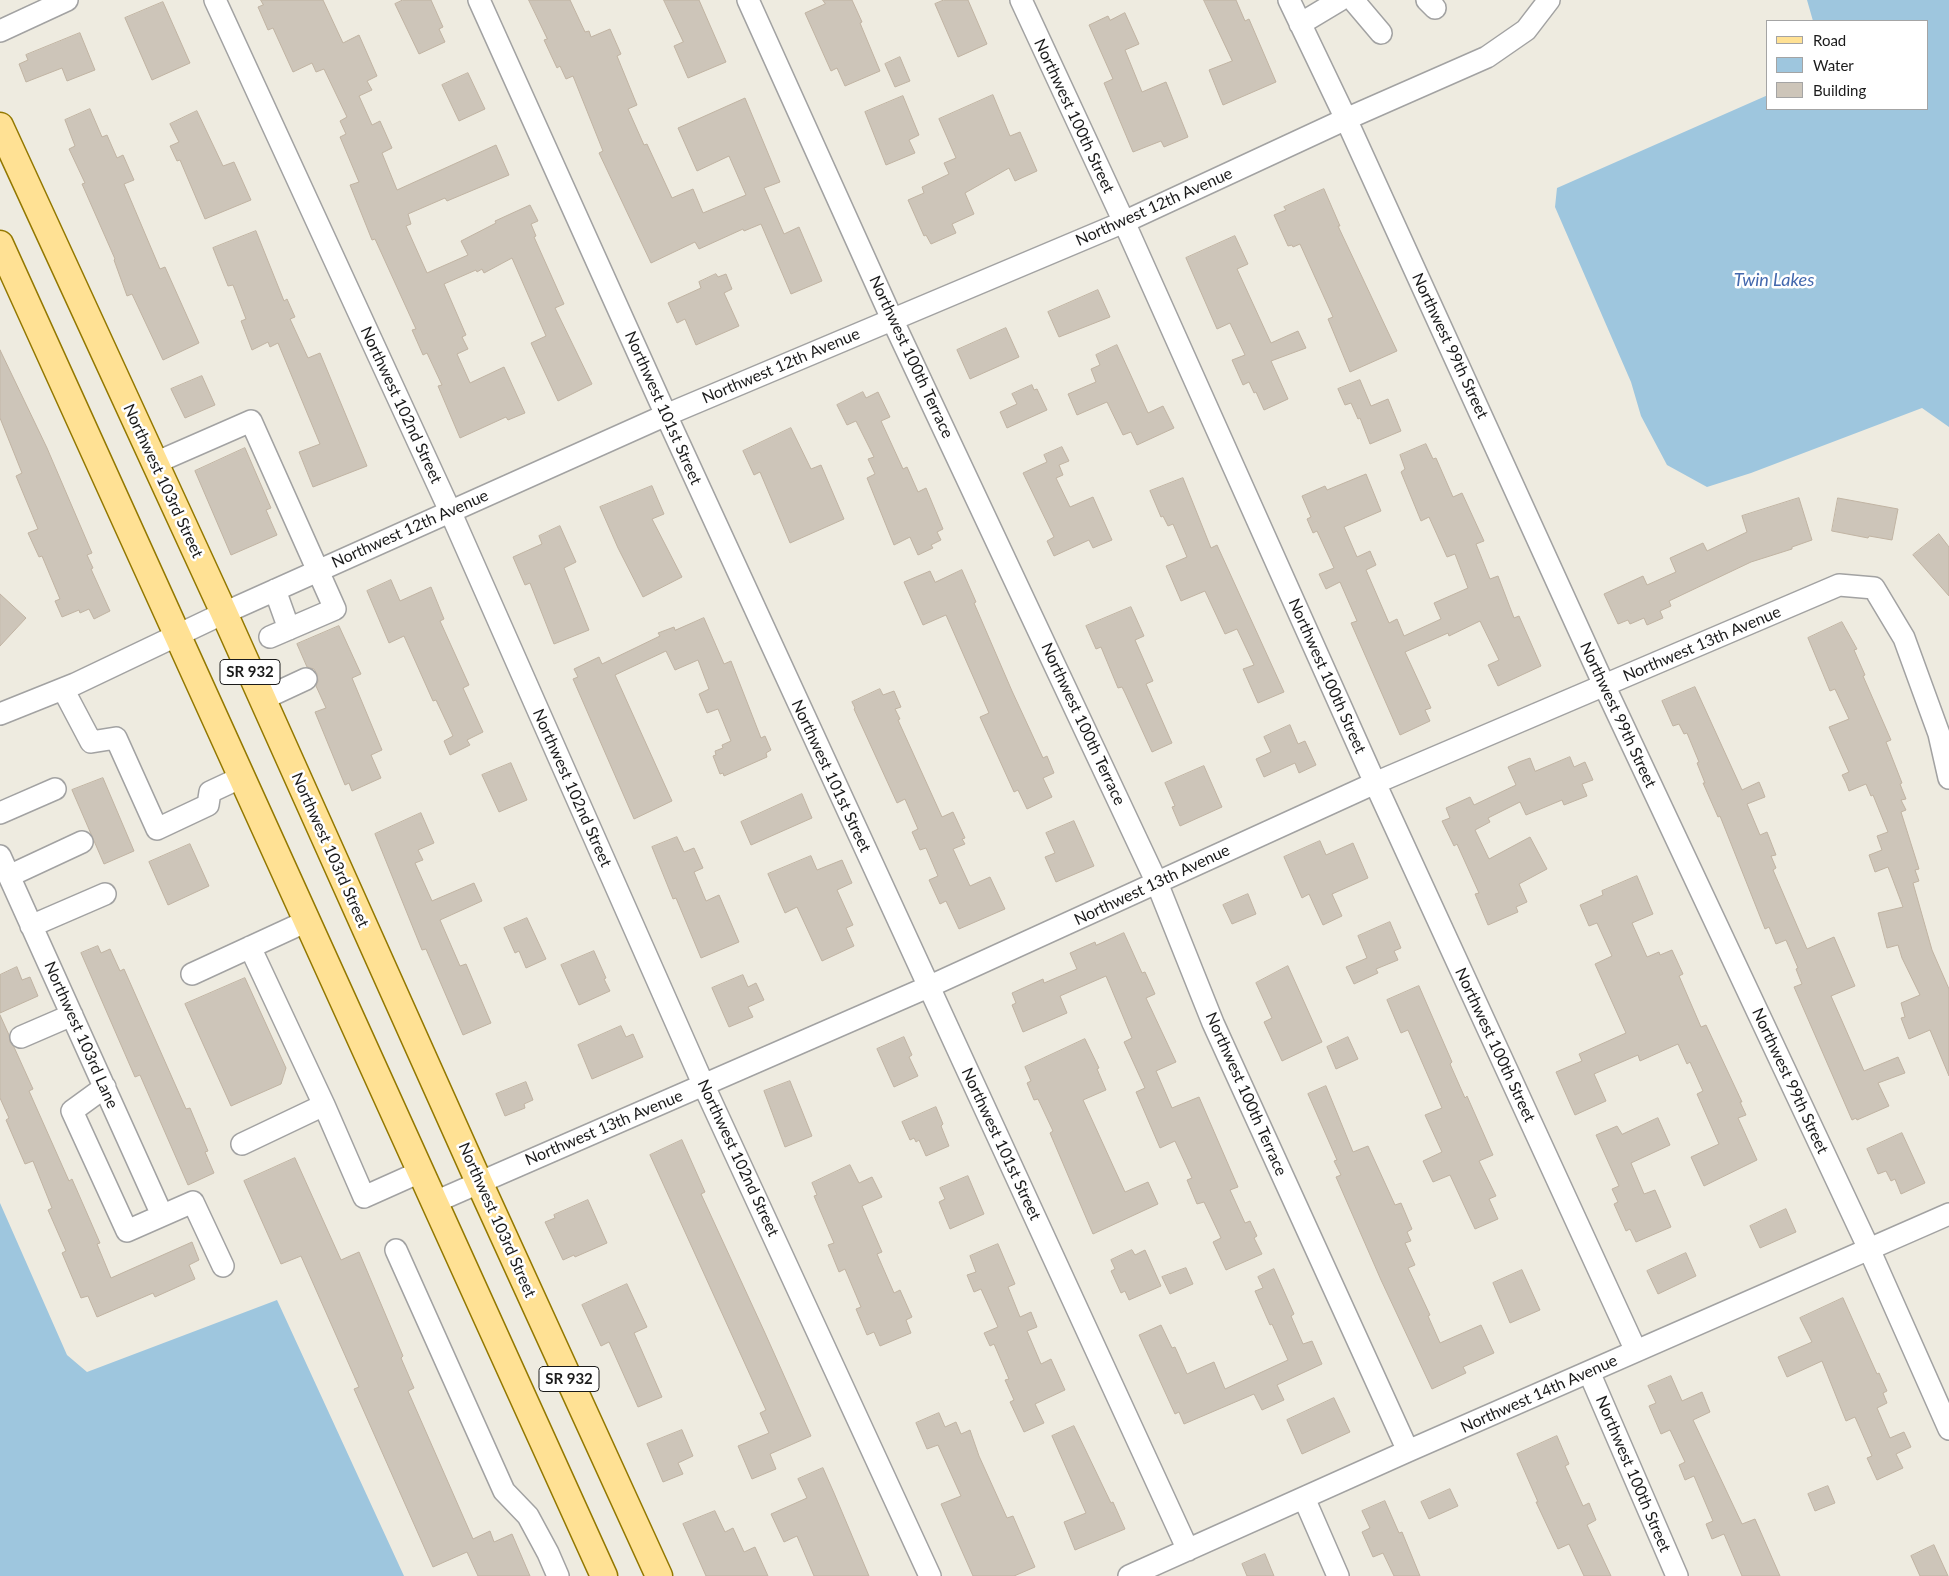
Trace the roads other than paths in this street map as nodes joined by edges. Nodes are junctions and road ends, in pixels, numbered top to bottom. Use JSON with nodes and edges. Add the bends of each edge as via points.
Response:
{"nodes":[{"id":1,"x":67,"y":0,"type":"edge"},
{"id":2,"x":215,"y":0,"type":"edge"},
{"id":3,"x":479,"y":0,"type":"edge"},
{"id":4,"x":748,"y":0,"type":"edge"},
{"id":5,"x":1021,"y":0,"type":"edge"},
{"id":6,"x":1289,"y":0,"type":"edge"},
{"id":7,"x":1340,"y":0,"type":"edge"},
{"id":8,"x":1353,"y":0,"type":"edge"},
{"id":9,"x":1548,"y":0,"type":"edge"},
{"id":10,"x":1300,"y":24,"type":"junction"},
{"id":11,"x":0,"y":31,"type":"edge"},
{"id":12,"x":1382,"y":33,"type":"dead end"},
{"id":13,"x":1346,"y":119,"type":"junction"},
{"id":14,"x":0,"y":126,"type":"edge"},
{"id":15,"x":1124,"y":222,"type":"junction"},
{"id":16,"x":0,"y":244,"type":"edge"},
{"id":17,"x":892,"y":319,"type":"junction"},
{"id":18,"x":666,"y":415,"type":"junction"},
{"id":19,"x":155,"y":463,"type":"junction"},
{"id":20,"x":450,"y":511,"type":"junction"},
{"id":21,"x":318,"y":570,"type":"junction"},
{"id":22,"x":275,"y":590,"type":"junction"},
{"id":23,"x":224,"y":613,"type":"junction"},
{"id":24,"x":178,"y":635,"type":"junction"},
{"id":25,"x":306,"y":679,"type":"dead end"},
{"id":26,"x":1604,"y":685,"type":"junction"},
{"id":27,"x":62,"y":689,"type":"junction"},
{"id":28,"x":263,"y":699,"type":"junction"},
{"id":29,"x":0,"y":714,"type":"edge"},
{"id":30,"x":242,"y":777,"type":"junction"},
{"id":31,"x":1949,"y":778,"type":"edge"},
{"id":32,"x":1375,"y":783,"type":"junction"},
{"id":33,"x":55,"y":789,"type":"dead end"},
{"id":34,"x":0,"y":813,"type":"edge"},
{"id":35,"x":82,"y":842,"type":"dead end"},
{"id":36,"x":3,"y":863,"type":"edge"},
{"id":37,"x":1158,"y":883,"type":"junction"},
{"id":38,"x":105,"y":894,"type":"dead end"},
{"id":39,"x":307,"y":921,"type":"junction"},
{"id":40,"x":31,"y":926,"type":"junction"},
{"id":41,"x":250,"y":947,"type":"junction"},
{"id":42,"x":192,"y":974,"type":"dead end"},
{"id":43,"x":928,"y":986,"type":"junction"},
{"id":44,"x":72,"y":1015,"type":"junction"},
{"id":45,"x":21,"y":1038,"type":"dead end"},
{"id":46,"x":704,"y":1086,"type":"junction"},
{"id":47,"x":105,"y":1088,"type":"junction"},
{"id":48,"x":324,"y":1105,"type":"junction"},
{"id":49,"x":242,"y":1144,"type":"dead end"},
{"id":50,"x":420,"y":1172,"type":"junction"},
{"id":51,"x":479,"y":1182,"type":"junction"},
{"id":52,"x":435,"y":1202,"type":"junction"},
{"id":53,"x":1949,"y":1214,"type":"edge"},
{"id":54,"x":162,"y":1215,"type":"junction"},
{"id":55,"x":1869,"y":1249,"type":"junction"},
{"id":56,"x":396,"y":1250,"type":"dead end"},
{"id":57,"x":223,"y":1266,"type":"dead end"},
{"id":58,"x":1636,"y":1351,"type":"junction"},
{"id":59,"x":1589,"y":1372,"type":"junction"},
{"id":60,"x":1949,"y":1428,"type":"edge"},
{"id":61,"x":1408,"y":1451,"type":"junction"},
{"id":62,"x":1304,"y":1498,"type":"junction"},
{"id":63,"x":1188,"y":1550,"type":"junction"},
{"id":64,"x":558,"y":1576,"type":"edge"},
{"id":65,"x":604,"y":1576,"type":"edge"},
{"id":66,"x":659,"y":1576,"type":"edge"},
{"id":67,"x":930,"y":1576,"type":"edge"},
{"id":68,"x":1130,"y":1576,"type":"edge"},
{"id":69,"x":1338,"y":1576,"type":"edge"},
{"id":70,"x":1677,"y":1576,"type":"edge"}],
"edges":[{"from":1,"to":11,"type":"street"},
{"from":2,"to":20,"type":"street","name":"Northwest 102nd Street"},
{"from":3,"to":18,"type":"street","name":"Northwest 101st Street"},
{"from":4,"to":17,"type":"street","name":"Northwest 100th Terrace"},
{"from":5,"to":15,"type":"street","name":"Northwest 100th Street"},
{"from":6,"to":10,"type":"street","name":"Northwest 99th Street"},
{"from":7,"to":10,"type":"street"},
{"from":8,"to":12,"type":"street"},
{"from":9,"to":13,"type":"street","name":"Northwest 12th Avenue","via":[[1526,30],[1487,57]]},
{"from":10,"to":13,"type":"street","name":"Northwest 99th Street"},
{"from":13,"to":15,"type":"street","name":"Northwest 12th Avenue"},
{"from":13,"to":26,"type":"street","name":"Northwest 99th Street"},
{"from":14,"to":19,"type":"main road","name":"Northwest 103rd Street","number":"SR 932"},
{"from":15,"to":17,"type":"street","name":"Northwest 12th Avenue"},
{"from":15,"to":32,"type":"street","name":"Northwest 100th Street"},
{"from":16,"to":24,"type":"main road","number":"SR 932"},
{"from":17,"to":18,"type":"street","name":"Northwest 12th Avenue"},
{"from":17,"to":37,"type":"street","name":"Northwest 100th Terrace"},
{"from":18,"to":20,"type":"street","name":"Northwest 12th Avenue"},
{"from":18,"to":43,"type":"street","name":"Northwest 101st Street"},
{"from":19,"to":21,"type":"street","via":[[251,421]]},
{"from":19,"to":23,"type":"main road","name":"Northwest 103rd Street","number":"SR 932"},
{"from":20,"to":21,"type":"street","name":"Northwest 12th Avenue"},
{"from":20,"to":46,"type":"street","name":"Northwest 102nd Street"},
{"from":21,"to":22,"type":"street","name":"Northwest 12th Avenue"},
{"from":21,"to":22,"type":"street","via":[[335,609],[280,633]]},
{"from":22,"to":23,"type":"street","name":"Northwest 12th Avenue"},
{"from":23,"to":24,"type":"street","name":"Northwest 12th Avenue"},
{"from":23,"to":28,"type":"main road","name":"Northwest 103rd Street","number":"SR 932"},
{"from":24,"to":27,"type":"street","name":"Northwest 12th Avenue"},
{"from":24,"to":30,"type":"main road","number":"SR 932"},
{"from":25,"to":28,"type":"street"},
{"from":26,"to":31,"type":"street","name":"Northwest 13th Avenue","via":[[1839,585],[1874,588],[1904,638],[1939,734]]},
{"from":26,"to":32,"type":"street","name":"Northwest 13th Avenue"},
{"from":26,"to":55,"type":"street","name":"Northwest 99th Street"},
{"from":27,"to":29,"type":"street","name":"Northwest 12th Avenue"},
{"from":27,"to":30,"type":"street","via":[[91,742],[116,738],[156,829],[208,805],[210,792]]},
{"from":28,"to":51,"type":"main road","name":"Northwest 103rd Street","number":"SR 932"},
{"from":30,"to":39,"type":"main road","number":"SR 932"},
{"from":32,"to":37,"type":"street","name":"Northwest 13th Avenue"},
{"from":32,"to":58,"type":"street","name":"Northwest 100th Street"},
{"from":33,"to":34,"type":"street"},
{"from":35,"to":36,"type":"street"},
{"from":36,"to":40,"type":"street","name":"Northwest 103rd Lane"},
{"from":37,"to":43,"type":"street","name":"Northwest 13th Avenue"},
{"from":37,"to":61,"type":"street","name":"Northwest 100th Terrace","via":[[1213,1022]]},
{"from":38,"to":40,"type":"street"},
{"from":39,"to":41,"type":"street"},
{"from":39,"to":50,"type":"main road","number":"SR 932"},
{"from":40,"to":44,"type":"street","name":"Northwest 103rd Lane"},
{"from":41,"to":42,"type":"street"},
{"from":41,"to":48,"type":"street"},
{"from":43,"to":46,"type":"street","name":"Northwest 13th Avenue"},
{"from":43,"to":63,"type":"street","name":"Northwest 101st Street"},
{"from":44,"to":45,"type":"street"},
{"from":44,"to":47,"type":"street","name":"Northwest 103rd Lane"},
{"from":46,"to":51,"type":"street","name":"Northwest 13th Avenue"},
{"from":46,"to":67,"type":"street","name":"Northwest 102nd Street"},
{"from":47,"to":54,"type":"street","name":"Northwest 103rd Lane"},
{"from":47,"to":54,"type":"street","via":[[72,1111],[127,1231]]},
{"from":48,"to":49,"type":"street"},
{"from":48,"to":50,"type":"street","via":[[364,1197]]},
{"from":50,"to":52,"type":"main road","number":"SR 932"},
{"from":51,"to":52,"type":"street","name":"Northwest 13th Avenue"},
{"from":51,"to":66,"type":"main road","name":"Northwest 103rd Street","number":"SR 932"},
{"from":52,"to":65,"type":"main road","number":"SR 932"},
{"from":53,"to":55,"type":"street","name":"Northwest 14th Avenue"},
{"from":54,"to":57,"type":"street","via":[[193,1202]]},
{"from":55,"to":58,"type":"street","name":"Northwest 14th Avenue"},
{"from":55,"to":60,"type":"street","name":"Northwest 99th Street"},
{"from":56,"to":64,"type":"street","via":[[504,1491],[528,1516]]},
{"from":58,"to":59,"type":"street","name":"Northwest 14th Avenue"},
{"from":59,"to":61,"type":"street","name":"Northwest 14th Avenue"},
{"from":59,"to":70,"type":"street","name":"Northwest 100th Street"},
{"from":61,"to":62,"type":"street","name":"Northwest 14th Avenue"},
{"from":62,"to":63,"type":"street","name":"Northwest 14th Avenue"},
{"from":62,"to":69,"type":"street"},
{"from":63,"to":68,"type":"street","name":"Northwest 14th Avenue"}]}
